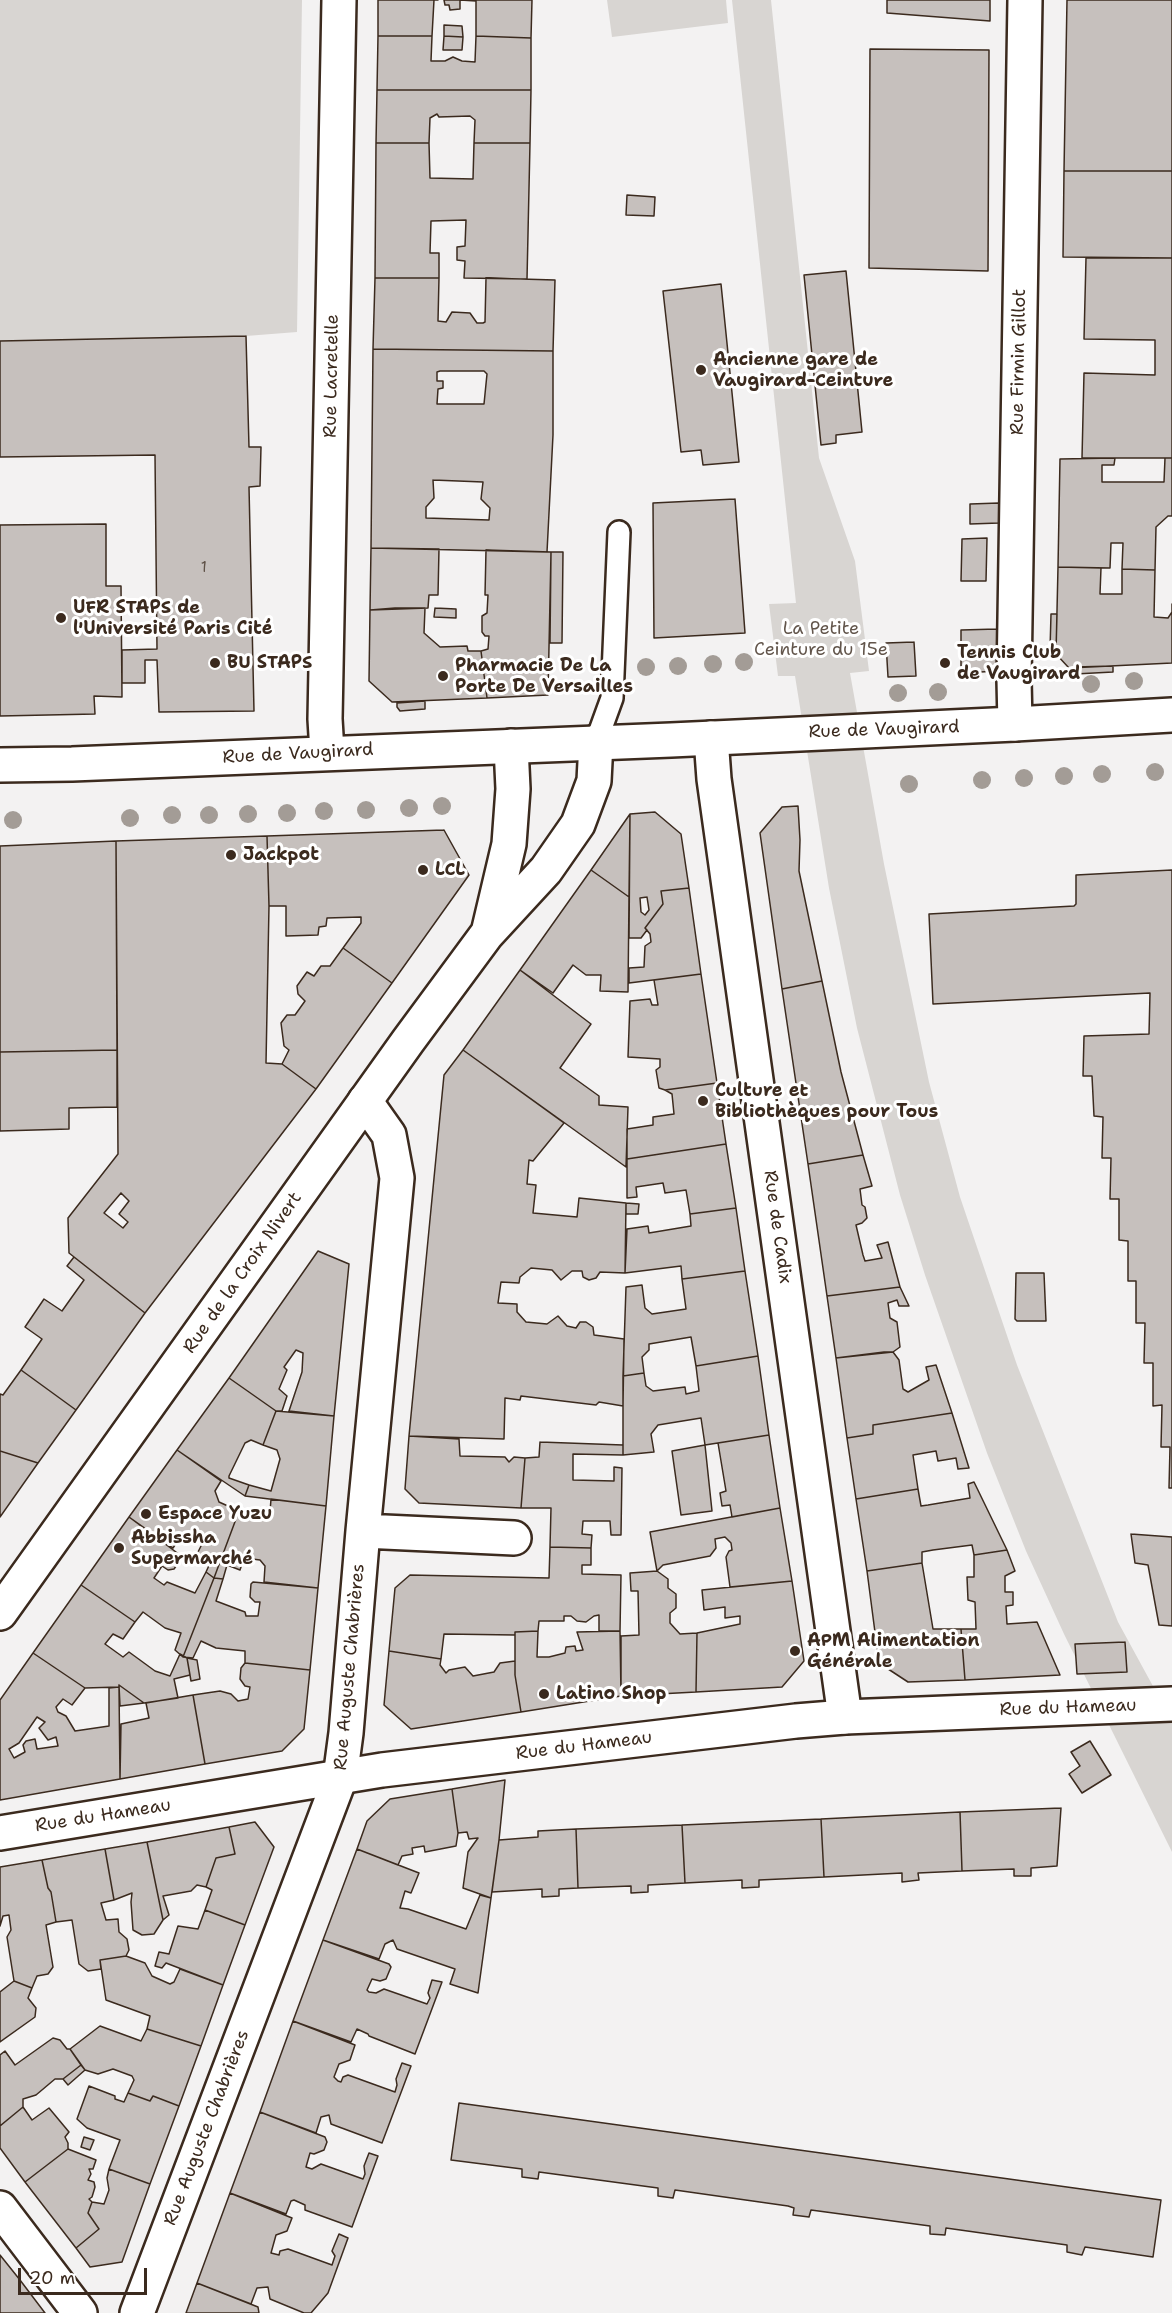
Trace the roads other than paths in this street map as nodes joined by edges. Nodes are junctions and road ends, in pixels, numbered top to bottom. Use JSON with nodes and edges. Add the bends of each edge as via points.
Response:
{"nodes":[{"id":1,"x":339,"y":0,"type":"edge"},
{"id":2,"x":1024,"y":0,"type":"edge"},
{"id":3,"x":619,"y":532,"type":"dead end"},
{"id":4,"x":1172,"y":715,"type":"edge"},
{"id":5,"x":1015,"y":724,"type":"junction"},
{"id":6,"x":711,"y":738,"type":"junction"},
{"id":7,"x":596,"y":742,"type":"junction"},
{"id":8,"x":512,"y":746,"type":"junction"},
{"id":9,"x":327,"y":752,"type":"junction"},
{"id":10,"x":0,"y":765,"type":"edge"},
{"id":11,"x":488,"y":934,"type":"junction"},
{"id":12,"x":365,"y":1101,"type":"junction"},
{"id":13,"x":363,"y":1531,"type":"junction"},
{"id":14,"x":514,"y":1538,"type":"dead end"},
{"id":15,"x":0,"y":1613,"type":"edge"},
{"id":16,"x":1172,"y":1704,"type":"edge"},
{"id":17,"x":845,"y":1717,"type":"junction"},
{"id":18,"x":340,"y":1778,"type":"junction"},
{"id":19,"x":0,"y":1833,"type":"edge"},
{"id":20,"x":0,"y":2208,"type":"edge"},
{"id":21,"x":80,"y":2313,"type":"edge"},
{"id":22,"x":137,"y":2313,"type":"edge"}],
"edges":[{"from":1,"to":9,"type":"street","name":"Rue Lacretelle"},
{"from":2,"to":5,"type":"street","name":"Rue Firmin Gillot"},
{"from":3,"to":7,"type":"lane","via":[[612,698]]},
{"from":4,"to":5,"type":"street","name":"Rue de Vaugirard"},
{"from":5,"to":6,"type":"street","name":"Rue de Vaugirard"},
{"from":6,"to":7,"type":"street","name":"Rue de Vaugirard"},
{"from":6,"to":17,"type":"street","name":"Rue de Cadix"},
{"from":7,"to":8,"type":"street","name":"Rue de Vaugirard"},
{"from":7,"to":11,"type":"street","name":"Rue de la Croix Nivert","via":[[594,781],[578,824],[546,870]]},
{"from":8,"to":9,"type":"street","name":"Rue de Vaugirard"},
{"from":8,"to":11,"type":"street","name":"Rue de la Croix Nivert","via":[[509,844]]},
{"from":9,"to":10,"type":"street","name":"Rue de Vaugirard"},
{"from":11,"to":12,"type":"street","name":"Rue de la Croix Nivert"},
{"from":12,"to":13,"type":"street","name":"Rue Auguste Chabrières","via":[[389,1136],[397,1178]]},
{"from":12,"to":15,"type":"street","name":"Rue de la Croix Nivert"},
{"from":13,"to":14,"type":"street"},
{"from":13,"to":18,"type":"street","name":"Rue Auguste Chabrières"},
{"from":16,"to":17,"type":"street","name":"Rue du Hameau"},
{"from":17,"to":18,"type":"street","name":"Rue du Hameau"},
{"from":18,"to":19,"type":"street","name":"Rue du Hameau"},
{"from":18,"to":22,"type":"street","name":"Rue Auguste Chabrières"},
{"from":20,"to":21,"type":"street"}]}
